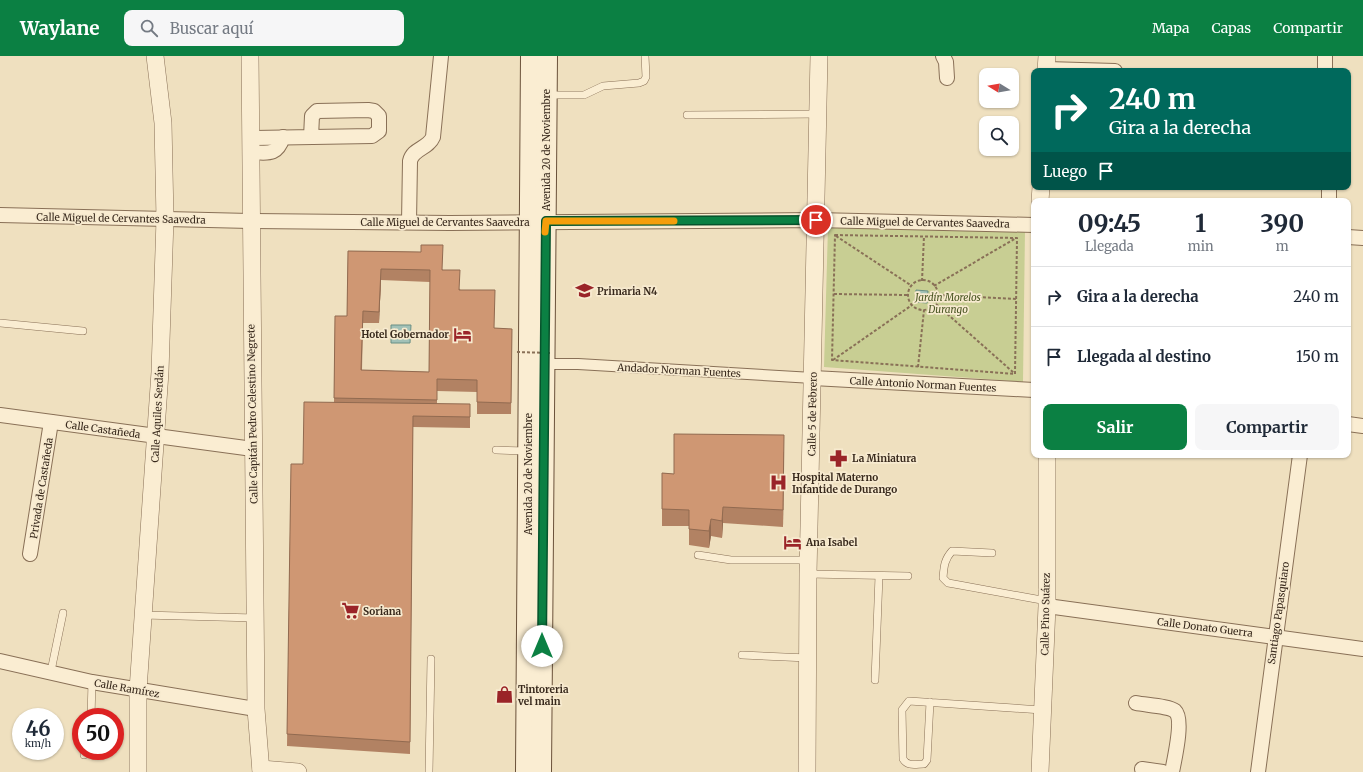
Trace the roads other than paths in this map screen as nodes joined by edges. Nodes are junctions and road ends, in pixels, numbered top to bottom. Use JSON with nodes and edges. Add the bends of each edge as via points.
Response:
{"nodes":[{"id":1,"x":155,"y":56,"type":"edge"},
{"id":2,"x":250,"y":56,"type":"edge"},
{"id":3,"x":441,"y":56,"type":"edge"},
{"id":4,"x":531,"y":56,"type":"edge"},
{"id":5,"x":547,"y":56,"type":"edge"},
{"id":6,"x":645,"y":56,"type":"edge"},
{"id":7,"x":819,"y":56,"type":"edge"},
{"id":8,"x":943,"y":56,"type":"edge"},
{"id":9,"x":1325,"y":56,"type":"edge"},
{"id":10,"x":1047,"y":65,"type":"edge"},
{"id":11,"x":1081,"y":68,"type":"edge"},
{"id":12,"x":1325,"y":68,"type":"edge"},
{"id":13,"x":947,"y":78,"type":"dead end"},
{"id":14,"x":546,"y":95,"type":"junction"},
{"id":15,"x":818,"y":114,"type":"junction"},
{"id":16,"x":687,"y":115,"type":"dead end"},
{"id":17,"x":311,"y":137,"type":"junction"},
{"id":18,"x":250,"y":145,"type":"junction"},
{"id":19,"x":0,"y":215,"type":"edge"},
{"id":20,"x":165,"y":219,"type":"junction"},
{"id":21,"x":816,"y":220,"type":"junction"},
{"id":22,"x":250,"y":221,"type":"junction"},
{"id":23,"x":409,"y":222,"type":"junction"},
{"id":24,"x":538,"y":222,"type":"junction"},
{"id":25,"x":1031,"y":225,"type":"edge"},
{"id":26,"x":1351,"y":237,"type":"edge"},
{"id":27,"x":1363,"y":238,"type":"edge"},
{"id":28,"x":0,"y":323,"type":"edge"},
{"id":29,"x":83,"y":331,"type":"dead end"},
{"id":30,"x":547,"y":358,"type":"junction"},
{"id":31,"x":813,"y":378,"type":"junction"},
{"id":32,"x":1031,"y":390,"type":"edge"},
{"id":33,"x":0,"y":415,"type":"edge"},
{"id":34,"x":51,"y":422,"type":"junction"},
{"id":35,"x":1351,"y":424,"type":"edge"},
{"id":36,"x":1363,"y":426,"type":"edge"},
{"id":37,"x":156,"y":436,"type":"junction"},
{"id":38,"x":253,"y":449,"type":"junction"},
{"id":39,"x":496,"y":450,"type":"dead end"},
{"id":40,"x":529,"y":451,"type":"junction"},
{"id":41,"x":1047,"y":458,"type":"edge"},
{"id":42,"x":1300,"y":458,"type":"edge"},
{"id":43,"x":992,"y":553,"type":"dead end"},
{"id":44,"x":30,"y":554,"type":"dead end"},
{"id":45,"x":698,"y":555,"type":"dead end"},
{"id":46,"x":809,"y":567,"type":"junction"},
{"id":47,"x":878,"y":576,"type":"junction"},
{"id":48,"x":908,"y":576,"type":"dead end"},
{"id":49,"x":1047,"y":603,"type":"junction"},
{"id":50,"x":63,"y":612,"type":"dead end"},
{"id":51,"x":143,"y":615,"type":"junction"},
{"id":52,"x":255,"y":618,"type":"junction"},
{"id":53,"x":1275,"y":636,"type":"junction"},
{"id":54,"x":1363,"y":649,"type":"edge"},
{"id":55,"x":742,"y":655,"type":"dead end"},
{"id":56,"x":808,"y":658,"type":"junction"},
{"id":57,"x":431,"y":659,"type":"dead end"},
{"id":58,"x":0,"y":661,"type":"edge"},
{"id":59,"x":51,"y":671,"type":"junction"},
{"id":60,"x":875,"y":680,"type":"dead end"},
{"id":61,"x":92,"y":682,"type":"junction"},
{"id":62,"x":138,"y":690,"type":"junction"},
{"id":63,"x":930,"y":702,"type":"junction"},
{"id":64,"x":1136,"y":703,"type":"dead end"},
{"id":65,"x":91,"y":708,"type":"edge"},
{"id":66,"x":256,"y":709,"type":"junction"},
{"id":67,"x":1042,"y":710,"type":"junction"},
{"id":68,"x":1142,"y":769,"type":"dead end"},
{"id":69,"x":261,"y":771,"type":"edge"},
{"id":70,"x":138,"y":772,"type":"edge"},
{"id":71,"x":298,"y":772,"type":"edge"},
{"id":72,"x":429,"y":772,"type":"edge"},
{"id":73,"x":526,"y":772,"type":"edge"},
{"id":74,"x":541,"y":772,"type":"edge"},
{"id":75,"x":807,"y":772,"type":"edge"},
{"id":76,"x":1040,"y":772,"type":"edge"},
{"id":77,"x":1163,"y":772,"type":"edge"},
{"id":78,"x":1172,"y":772,"type":"edge"},
{"id":79,"x":1258,"y":772,"type":"edge"}],
"edges":[{"from":1,"to":20,"type":"street","name":"Calle Aquiles Serdán","via":[[163,124]]},
{"from":2,"to":18,"type":"street","name":"Calle Capitán Pedro Celestino Negrete"},
{"from":3,"to":23,"type":"street","via":[[433,136],[428,145],[411,156]]},
{"from":4,"to":24,"type":"main road","name":"Avenida 20 de Noviembre"},
{"from":5,"to":14,"type":"main road","name":"Avenida 20 de Noviembre"},
{"from":6,"to":14,"type":"lane","via":[[646,77],[639,83],[603,86],[584,95]]},
{"from":7,"to":15,"type":"street","name":"Calle 5 de Febrero"},
{"from":8,"to":13,"type":"street"},
{"from":9,"to":12,"type":"street"},
{"from":10,"to":11,"type":"street"},
{"from":14,"to":24,"type":"main road","name":"Avenida 20 de Noviembre"},
{"from":15,"to":16,"type":"lane"},
{"from":15,"to":21,"type":"street","name":"Calle 5 de Febrero"},
{"from":17,"to":17,"type":"street","via":[[372,136],[378,131],[379,116],[368,110],[317,111],[312,116]]},
{"from":17,"to":18,"type":"street","via":[[283,137],[280,148],[273,152]]},
{"from":18,"to":22,"type":"street","name":"Calle Capitán Pedro Celestino Negrete"},
{"from":19,"to":20,"type":"street","name":"Calle Miguel de Cervantes Saavedra"},
{"from":20,"to":22,"type":"street","name":"Calle Miguel de Cervantes Saavedra"},
{"from":20,"to":37,"type":"street","name":"Calle Aquiles Serdán"},
{"from":21,"to":24,"type":"street","name":"Calle Miguel de Cervantes Saavedra"},
{"from":21,"to":25,"type":"street","name":"Calle Miguel de Cervantes Saavedra"},
{"from":21,"to":31,"type":"street","name":"Calle 5 de Febrero"},
{"from":22,"to":23,"type":"street","name":"Calle Miguel de Cervantes Saavedra"},
{"from":22,"to":38,"type":"street","name":"Calle Capitán Pedro Celestino Negrete"},
{"from":23,"to":24,"type":"street","name":"Calle Miguel de Cervantes Saavedra"},
{"from":24,"to":30,"type":"main road","name":"Avenida 20 de Noviembre"},
{"from":24,"to":40,"type":"main road","name":"Avenida 20 de Noviembre"},
{"from":26,"to":27,"type":"street"},
{"from":28,"to":29,"type":"lane"},
{"from":30,"to":31,"type":"street","name":"Andador Norman Fuentes","via":[[578,364]]},
{"from":30,"to":74,"type":"main road","name":"Avenida 20 de Noviembre"},
{"from":31,"to":32,"type":"street","name":"Calle Antonio Norman Fuentes"},
{"from":31,"to":46,"type":"street","name":"Calle 5 de Febrero"},
{"from":33,"to":34,"type":"street","name":"Calle Castañeda"},
{"from":34,"to":37,"type":"street","name":"Calle Castañeda"},
{"from":34,"to":44,"type":"street","name":"Privada de Castañeda"},
{"from":35,"to":36,"type":"street"},
{"from":37,"to":38,"type":"street","name":"Calle Castañeda"},
{"from":37,"to":51,"type":"street","name":"Calle Aquiles Serdán"},
{"from":38,"to":52,"type":"street","name":"Calle Capitán Pedro Celestino Negrete"},
{"from":39,"to":40,"type":"lane"},
{"from":40,"to":73,"type":"main road","name":"Avenida 20 de Noviembre"},
{"from":41,"to":49,"type":"street","name":"Calle Pino Suárez"},
{"from":42,"to":53,"type":"street","name":"Santiago Papasquiaro"},
{"from":43,"to":49,"type":"lane","via":[[952,551],[946,557],[943,578],[948,583]]},
{"from":45,"to":46,"type":"lane"},
{"from":46,"to":47,"type":"lane"},
{"from":46,"to":56,"type":"street","name":"Calle 5 de Febrero"},
{"from":47,"to":48,"type":"lane"},
{"from":47,"to":60,"type":"lane"},
{"from":49,"to":53,"type":"street","name":"Calle Donato Guerra"},
{"from":49,"to":67,"type":"street","name":"Calle Pino Suárez"},
{"from":50,"to":59,"type":"lane"},
{"from":51,"to":52,"type":"lane"},
{"from":51,"to":62,"type":"street","name":"Calle Aquiles Serdán"},
{"from":52,"to":66,"type":"street","name":"Calle Capitán Pedro Celestino Negrete"},
{"from":53,"to":54,"type":"street","name":"Calle Donato Guerra"},
{"from":53,"to":79,"type":"street","name":"Santiago Papasquiaro"},
{"from":55,"to":56,"type":"lane"},
{"from":56,"to":75,"type":"street","name":"Calle 5 de Febrero"},
{"from":57,"to":72,"type":"lane"},
{"from":58,"to":59,"type":"street","name":"Calle Ramírez"},
{"from":59,"to":61,"type":"street","name":"Calle Ramírez"},
{"from":61,"to":62,"type":"street","name":"Calle Ramírez"},
{"from":61,"to":65,"type":"lane"},
{"from":62,"to":66,"type":"street","name":"Calle Ramírez"},
{"from":62,"to":70,"type":"street","name":"Calle Aquiles Serdán"},
{"from":63,"to":63,"type":"lane","via":[[927,760],[924,764],[910,765],[903,758],[903,707],[909,701]]},
{"from":63,"to":67,"type":"lane"},
{"from":64,"to":78,"type":"street","via":[[1167,708],[1175,711],[1178,716],[1179,726]]},
{"from":66,"to":69,"type":"street","name":"Calle Capitán Pedro Celestino Negrete"},
{"from":67,"to":76,"type":"street","name":"Calle Pino Suárez"},
{"from":68,"to":77,"type":"street"},
{"from":69,"to":71,"type":"street"}]}
